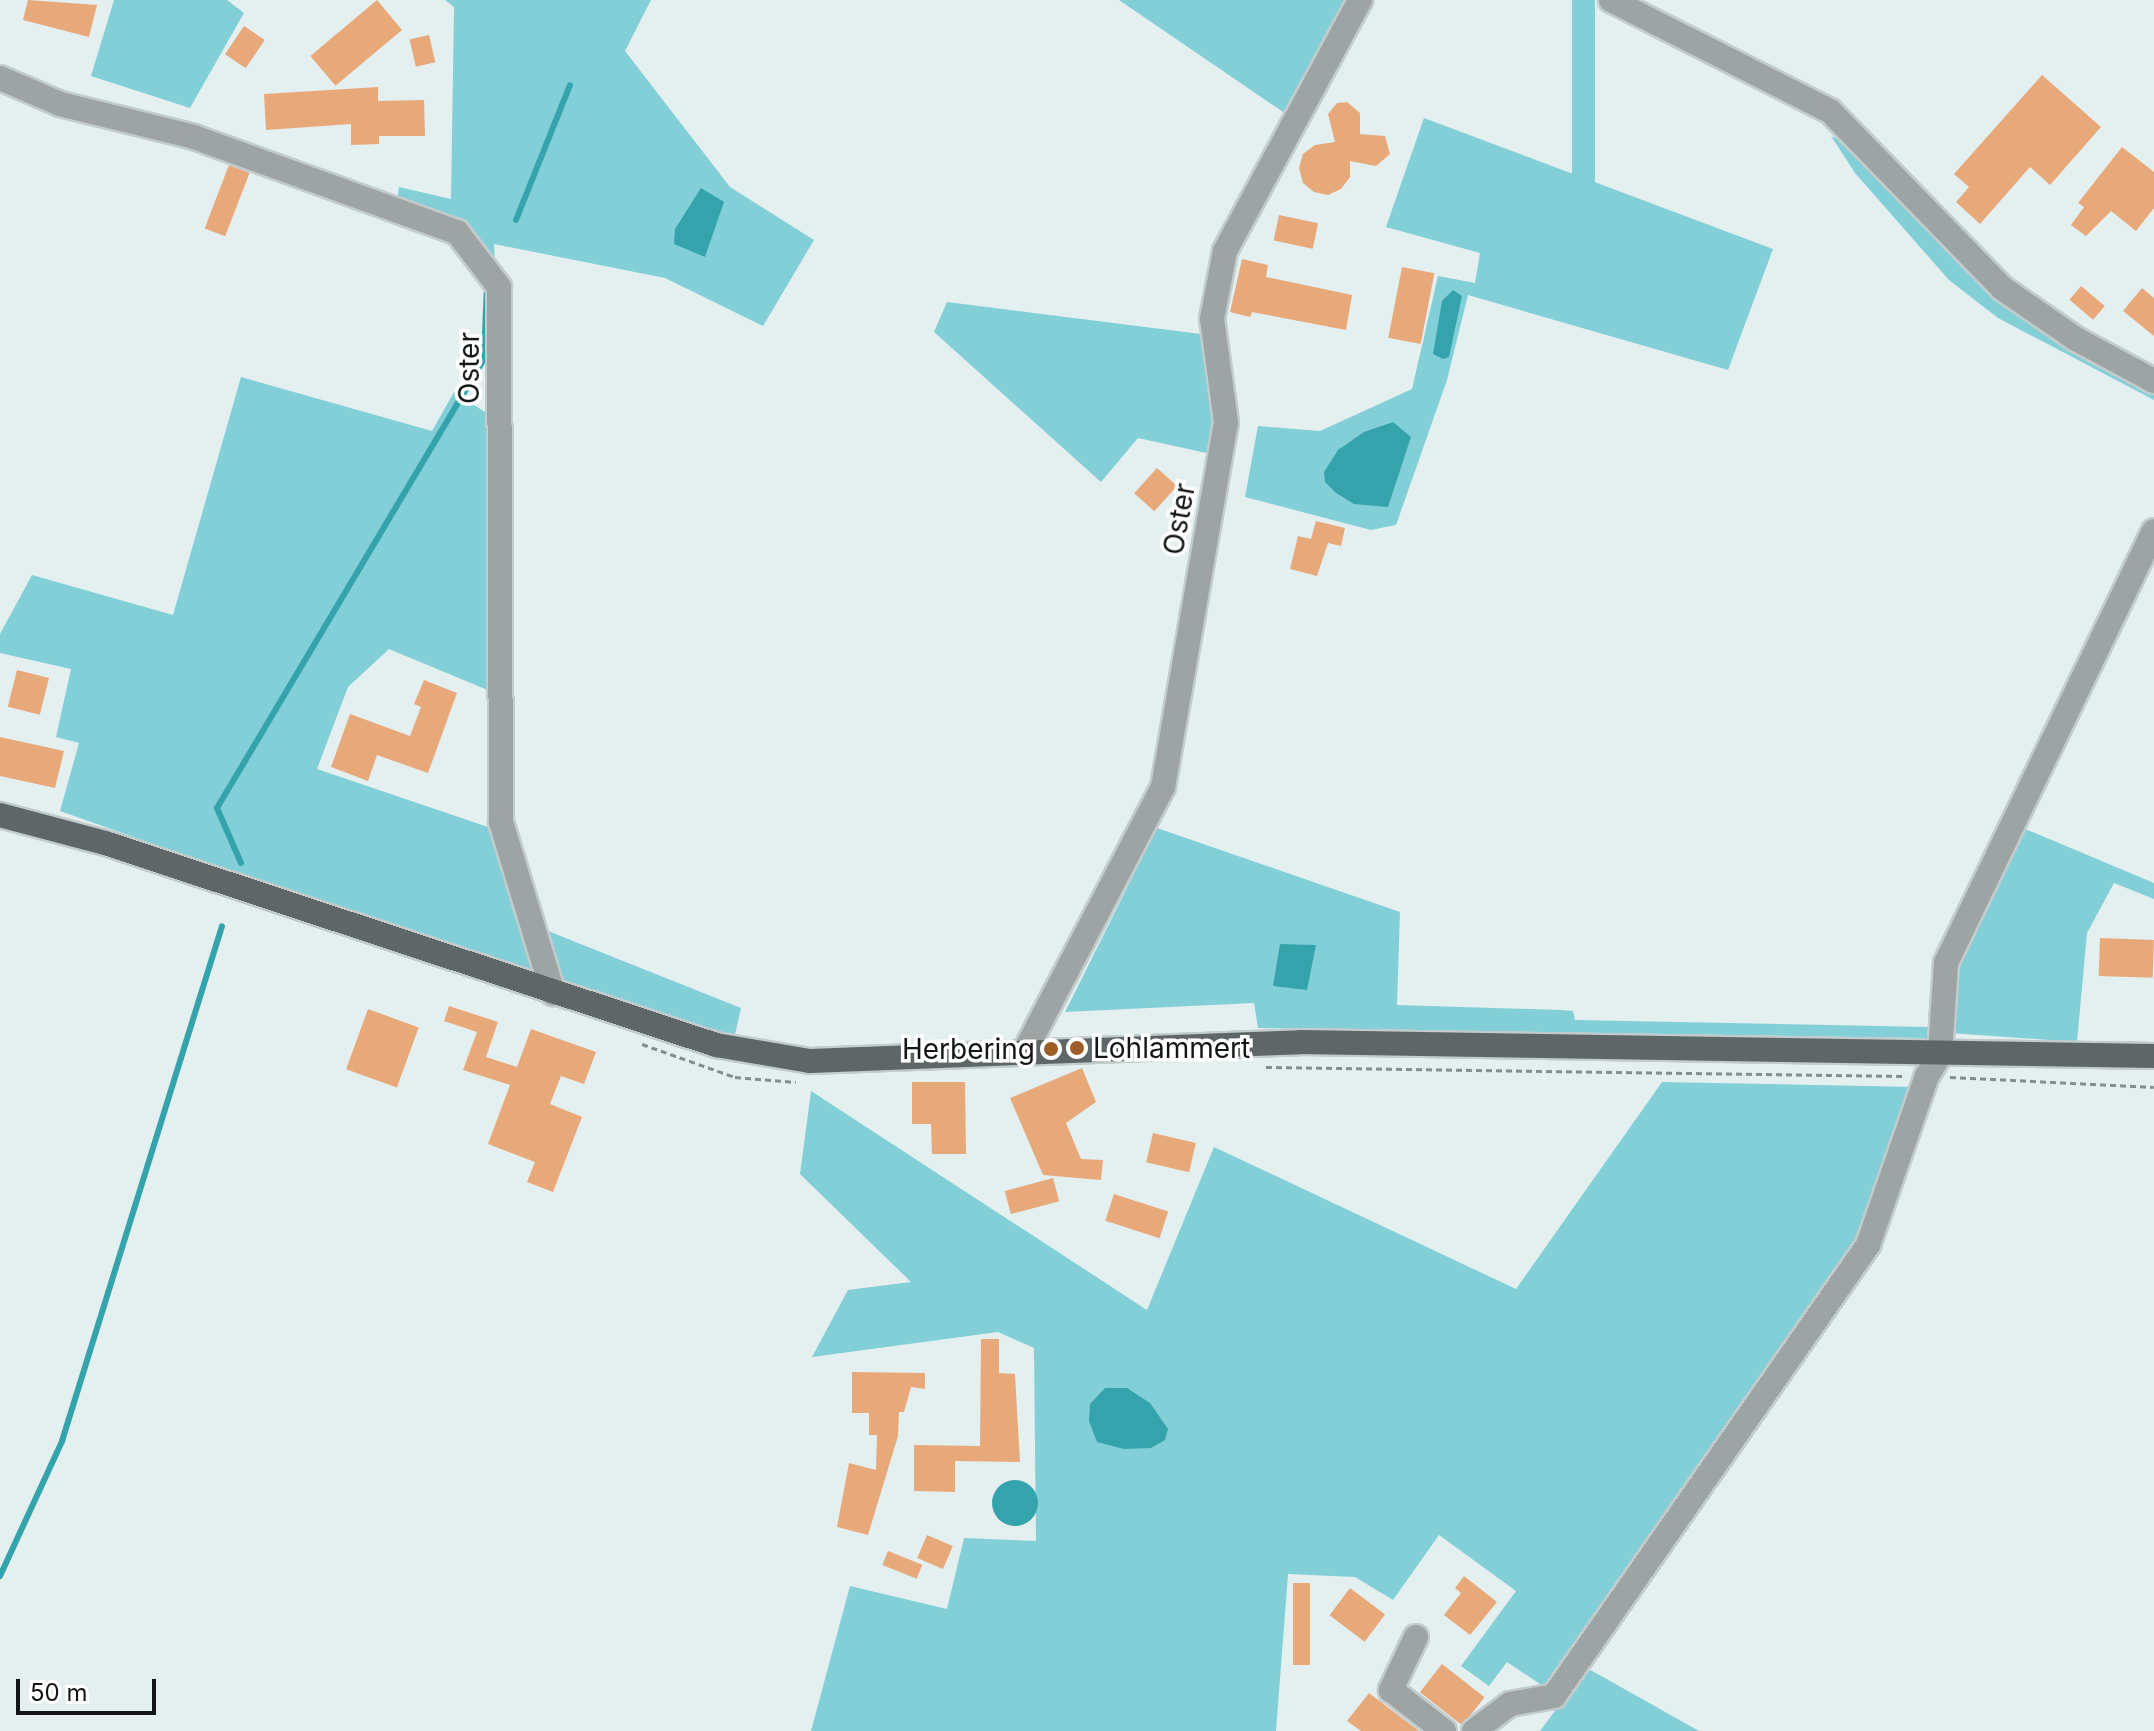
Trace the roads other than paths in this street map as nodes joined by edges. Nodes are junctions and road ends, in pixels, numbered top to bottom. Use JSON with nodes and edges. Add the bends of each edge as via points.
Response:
{"nodes":[{"id":1,"x":1360,"y":0,"type":"edge"},
{"id":2,"x":1611,"y":0,"type":"edge"},
{"id":3,"x":0,"y":78,"type":"edge"},
{"id":4,"x":2154,"y":381,"type":"edge"},
{"id":5,"x":2154,"y":531,"type":"edge"},
{"id":6,"x":0,"y":815,"type":"edge"},
{"id":7,"x":553,"y":993,"type":"junction"},
{"id":8,"x":1026,"y":1049,"type":"junction"},
{"id":9,"x":1940,"y":1054,"type":"junction"},
{"id":10,"x":2154,"y":1056,"type":"edge"},
{"id":11,"x":1416,"y":1637,"type":"dead end"},
{"id":12,"x":1444,"y":1731,"type":"edge"},
{"id":13,"x":1474,"y":1731,"type":"edge"}],
"edges":[{"from":1,"to":8,"type":"street","name":"Oster","via":[[1225,251],[1212,319],[1226,422],[1163,787]]},
{"from":2,"to":4,"type":"street","via":[[1830,111],[2002,288],[2076,339]]},
{"from":3,"to":7,"type":"street","name":"Oster","via":[[60,104],[194,137],[457,232],[499,287],[501,822]]},
{"from":5,"to":9,"type":"street","via":[[1946,963]]},
{"from":6,"to":7,"type":"main road","via":[[105,843]]},
{"from":7,"to":8,"type":"main road","via":[[716,1045],[810,1061]]},
{"from":8,"to":9,"type":"main road","via":[[1301,1042]]},
{"from":9,"to":10,"type":"main road"},
{"from":9,"to":13,"type":"street","via":[[1927,1076],[1868,1245],[1601,1635],[1554,1696],[1510,1704]]},
{"from":11,"to":12,"type":"street","via":[[1391,1690]]}]}
